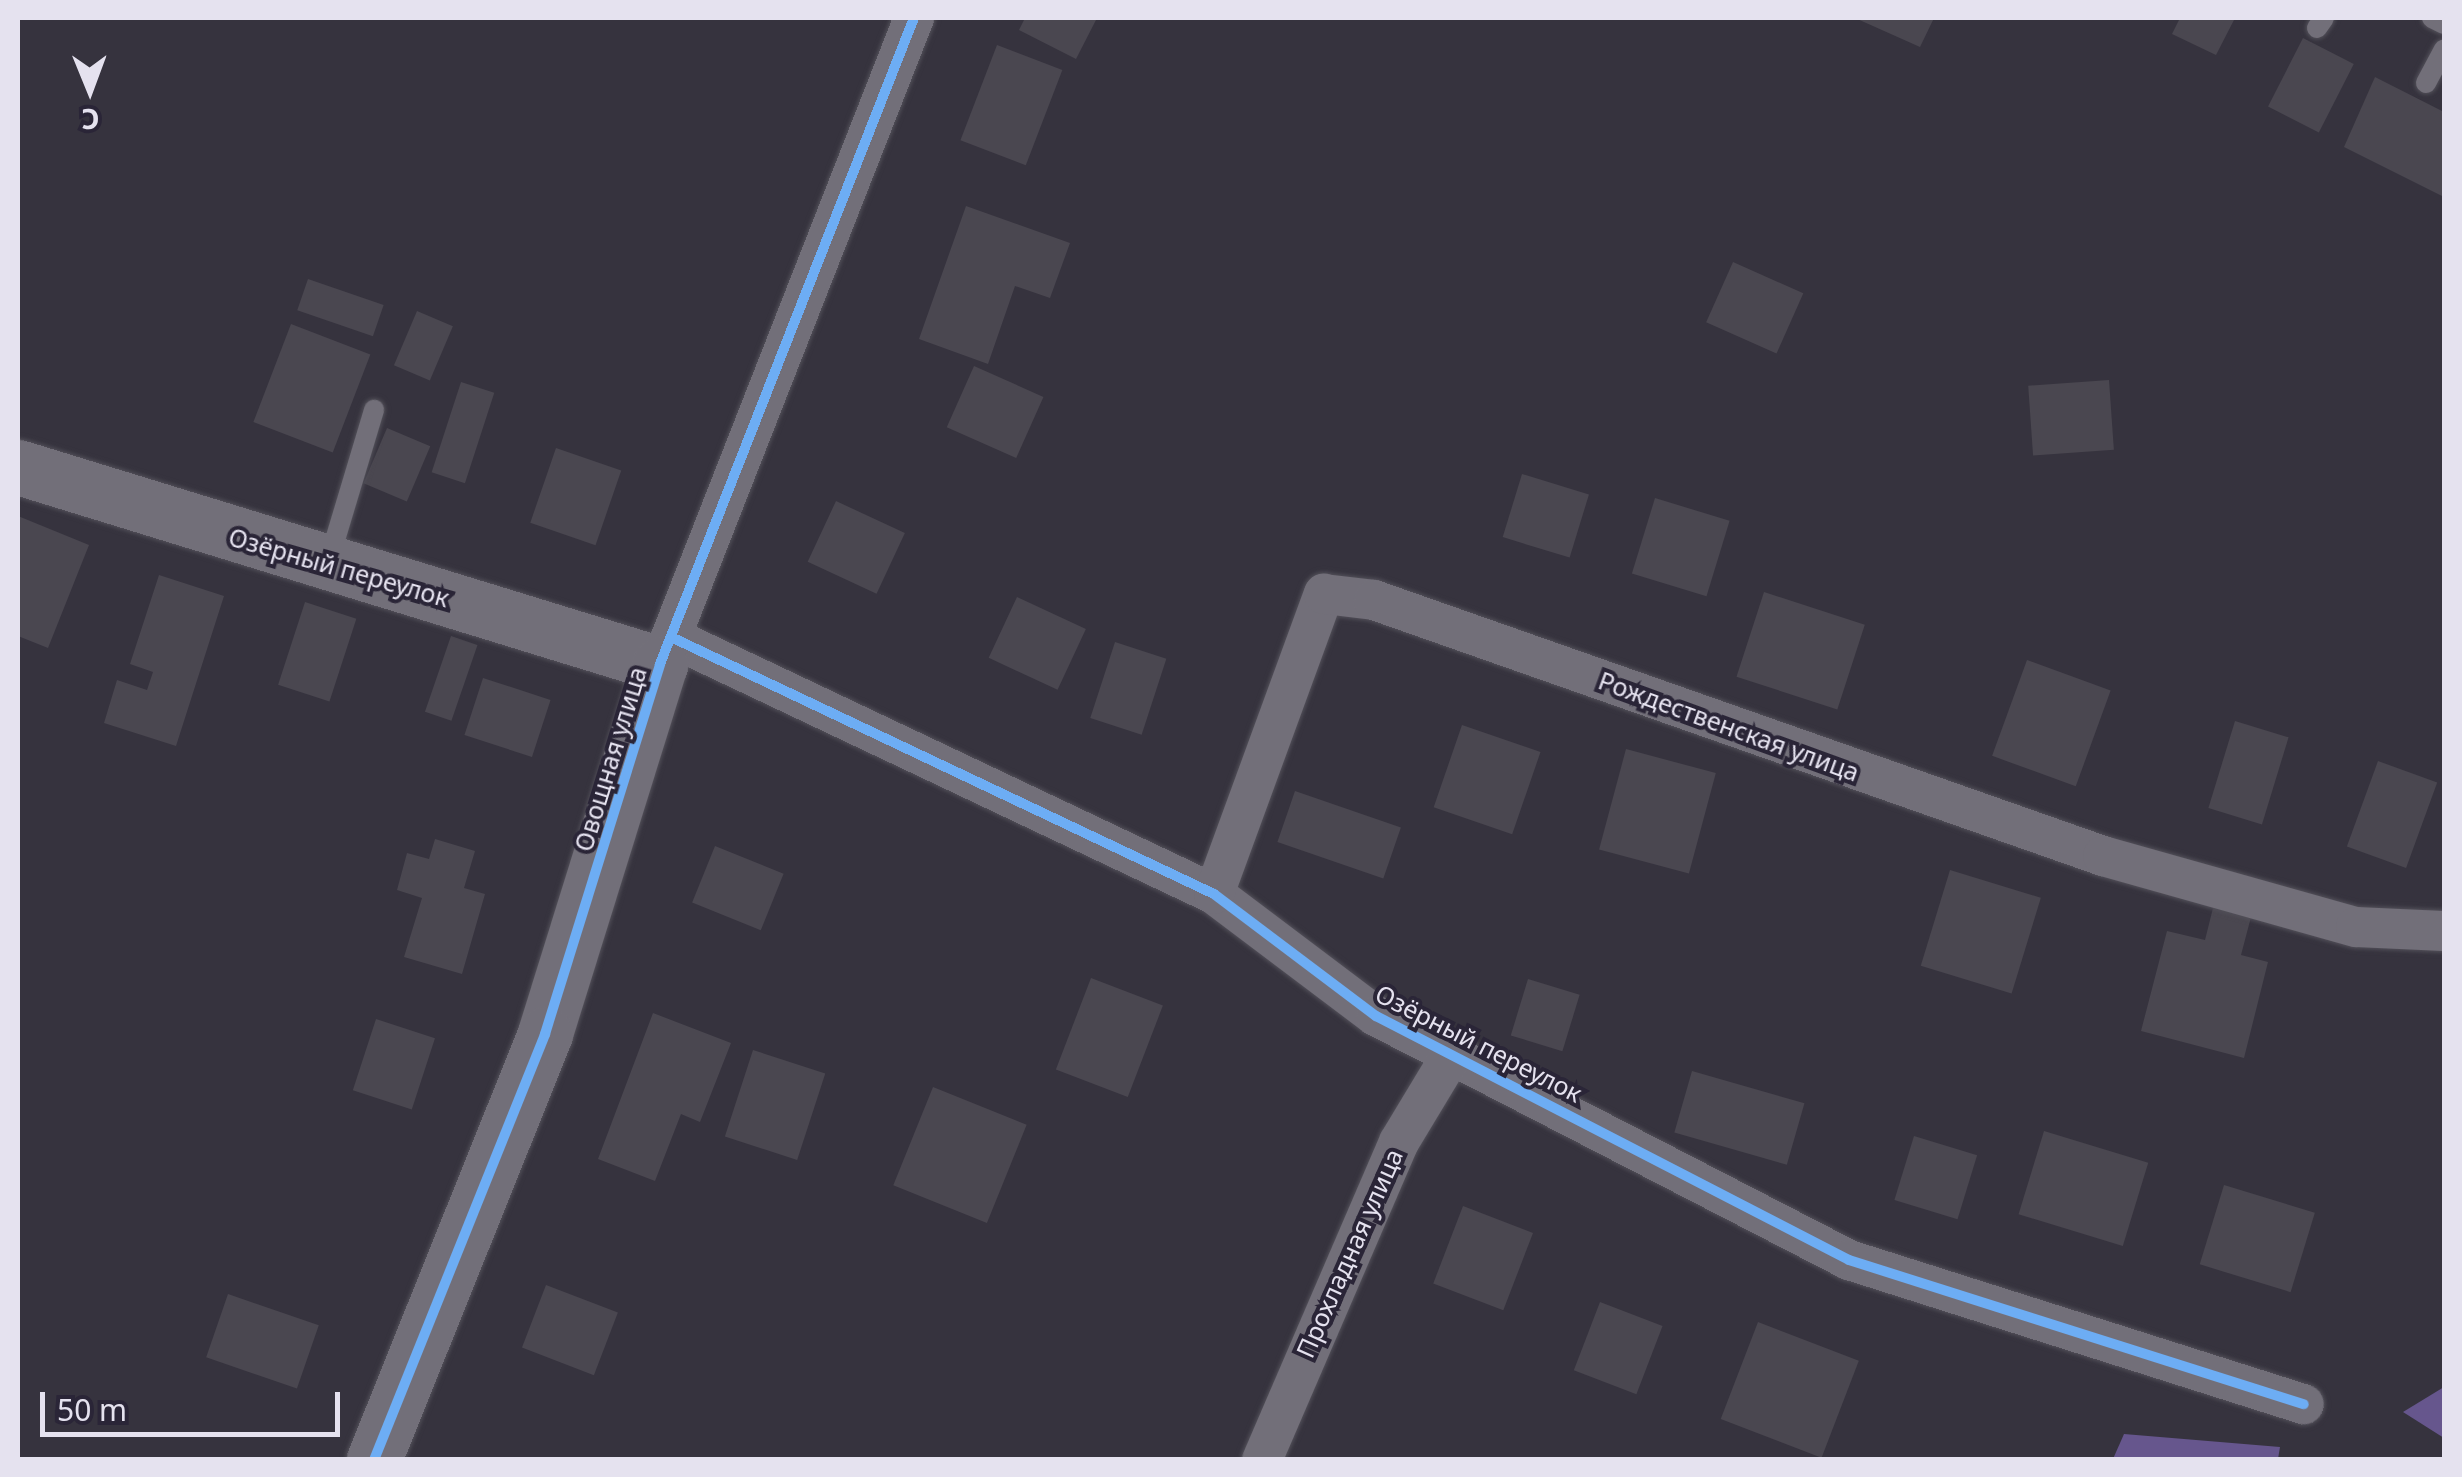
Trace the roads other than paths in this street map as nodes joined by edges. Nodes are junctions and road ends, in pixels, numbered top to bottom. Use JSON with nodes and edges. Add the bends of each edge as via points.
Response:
{"nodes":[{"id":1,"x":914,"y":18,"type":"edge"},
{"id":2,"x":2432,"y":18,"type":"edge"},
{"id":3,"x":2444,"y":24,"type":"edge"},
{"id":4,"x":2444,"y":49,"type":"edge"},
{"id":5,"x":2426,"y":82,"type":"dead end"},
{"id":6,"x":374,"y":410,"type":"dead end"},
{"id":7,"x":18,"y":468,"type":"edge"},
{"id":8,"x":328,"y":562,"type":"junction"},
{"id":9,"x":666,"y":651,"type":"junction"},
{"id":10,"x":1214,"y":894,"type":"junction"},
{"id":11,"x":2444,"y":931,"type":"edge"},
{"id":12,"x":1452,"y":1054,"type":"junction"},
{"id":13,"x":2304,"y":1404,"type":"dead end"},
{"id":14,"x":374,"y":1460,"type":"edge"},
{"id":15,"x":1262,"y":1460,"type":"edge"}],
"edges":[{"from":1,"to":9,"type":"street","name":"Овощная улица"},
{"from":2,"to":3,"type":"lane"},
{"from":4,"to":5,"type":"lane"},
{"from":6,"to":8,"type":"lane","via":[[348,478]]},
{"from":7,"to":8,"type":"street","name":"Озёрный переулок"},
{"from":8,"to":9,"type":"street","name":"Озёрный переулок"},
{"from":9,"to":10,"type":"street","name":"Озёрный переулок"},
{"from":9,"to":14,"type":"street","name":"Овощная улица","via":[[544,1034]]},
{"from":10,"to":11,"type":"street","name":"Рождественская улица","via":[[1324,594],[1374,600],[2103,856],[2356,928]]},
{"from":10,"to":12,"type":"street","name":"Озёрный переулок","via":[[1376,1016]]},
{"from":12,"to":13,"type":"street","name":"Озёрный переулок","via":[[1849,1260]]},
{"from":12,"to":15,"type":"street","name":"Прохладная улица","via":[[1399,1142]]}]}
